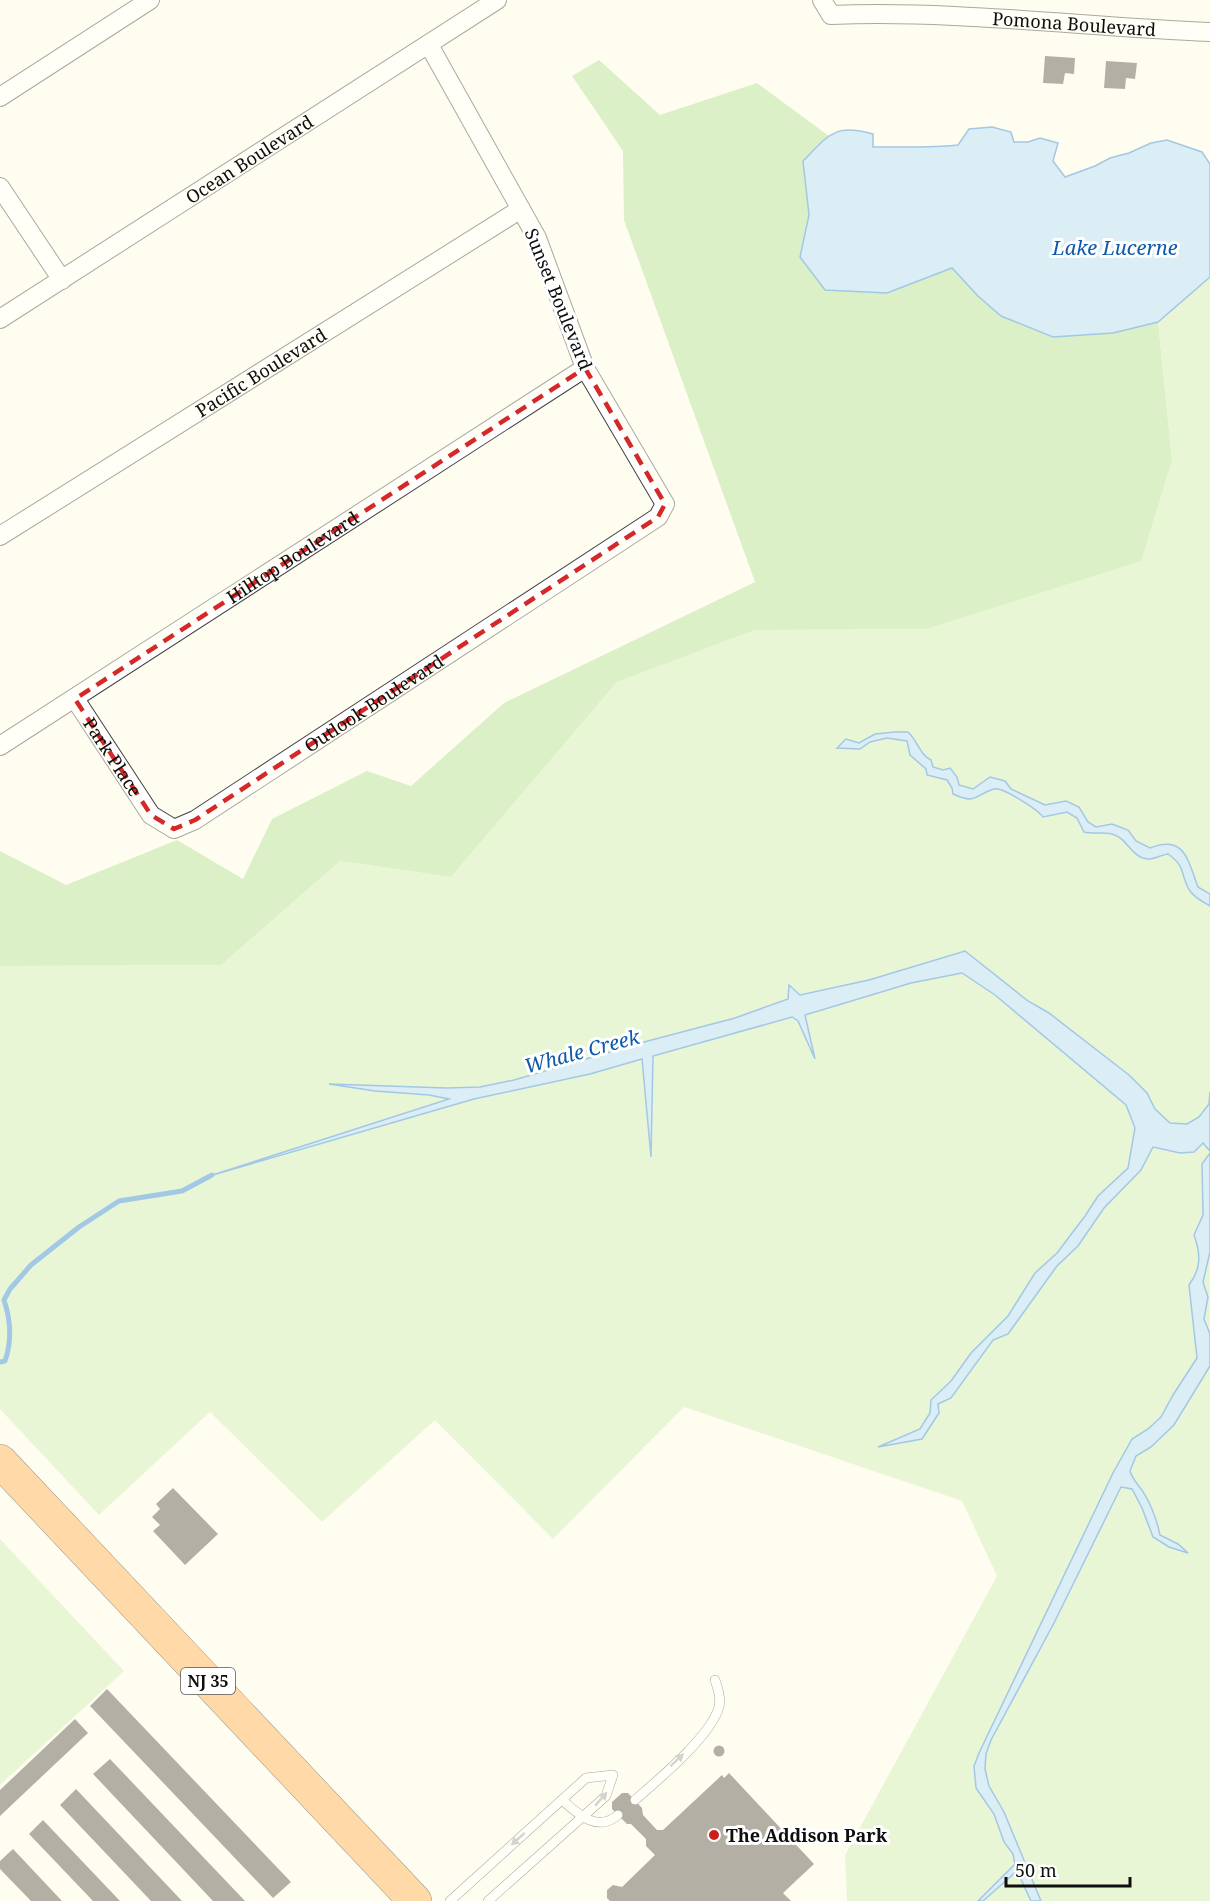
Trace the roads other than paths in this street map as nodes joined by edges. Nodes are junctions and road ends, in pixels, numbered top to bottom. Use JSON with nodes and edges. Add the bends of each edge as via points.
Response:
{"nodes":[{"id":1,"x":150,"y":0,"type":"edge"},
{"id":2,"x":497,"y":0,"type":"edge"},
{"id":3,"x":822,"y":0,"type":"edge"},
{"id":4,"x":1210,"y":32,"type":"edge"},
{"id":5,"x":429,"y":45,"type":"junction"},
{"id":6,"x":0,"y":97,"type":"edge"},
{"id":7,"x":0,"y":187,"type":"edge"},
{"id":8,"x":521,"y":209,"type":"junction"},
{"id":9,"x":62,"y":280,"type":"junction"},
{"id":10,"x":0,"y":319,"type":"edge"},
{"id":11,"x":585,"y":368,"type":"junction"},
{"id":12,"x":0,"y":536,"type":"edge"},
{"id":13,"x":594,"y":559,"type":"joint"},
{"id":14,"x":75,"y":699,"type":"junction"},
{"id":15,"x":0,"y":746,"type":"edge"},
{"id":16,"x":151,"y":815,"type":"joint"},
{"id":17,"x":0,"y":1461,"type":"edge"},
{"id":18,"x":0,"y":1489,"type":"edge"},
{"id":19,"x":715,"y":1680,"type":"dead end"},
{"id":20,"x":562,"y":1800,"type":"junction"},
{"id":21,"x":635,"y":1800,"type":"dead end"},
{"id":22,"x":618,"y":1815,"type":"dead end"},
{"id":23,"x":582,"y":1818,"type":"junction"},
{"id":24,"x":388,"y":1901,"type":"edge"},
{"id":25,"x":415,"y":1901,"type":"edge"},
{"id":26,"x":450,"y":1901,"type":"edge"},
{"id":27,"x":488,"y":1901,"type":"edge"}],
"edges":[{"from":1,"to":6,"type":"street"},
{"from":2,"to":5,"type":"street","name":"Ocean Boulevard"},
{"from":3,"to":4,"type":"street","name":"Pomona Boulevard","via":[[831,15],[939,15]]},
{"from":5,"to":8,"type":"street","name":"Sunset Boulevard"},
{"from":5,"to":9,"type":"street","name":"Ocean Boulevard"},
{"from":7,"to":9,"type":"street"},
{"from":8,"to":11,"type":"street","name":"Sunset Boulevard","via":[[537,238]]},
{"from":8,"to":12,"type":"street","name":"Pacific Boulevard"},
{"from":9,"to":10,"type":"street","name":"Ocean Boulevard"},
{"from":11,"to":13,"type":"street","name":"Sunset Boulevard","via":[[665,504],[658,517]]},
{"from":11,"to":14,"type":"street","name":"Hilltop Boulevard"},
{"from":13,"to":16,"type":"street","name":"Outlook Boulevard","via":[[195,820],[174,829]]},
{"from":14,"to":15,"type":"street","name":"Hilltop Boulevard"},
{"from":14,"to":16,"type":"street","name":"Park Place"},
{"from":17,"to":25,"type":"highway","number":"NJ 35"},
{"from":18,"to":24,"type":"highway","number":"NJ 35"},
{"from":21,"to":19,"type":"lane","one_way":true,"via":[[698,1741],[714,1719],[720,1697]]},
{"from":20,"to":23,"type":"lane"},
{"from":23,"to":20,"type":"lane","one_way":true,"via":[[606,1796],[613,1775],[586,1778]]},
{"from":20,"to":26,"type":"lane","one_way":true},
{"from":22,"to":23,"type":"lane","via":[[601,1822]]},
{"from":23,"to":27,"type":"lane"}]}
